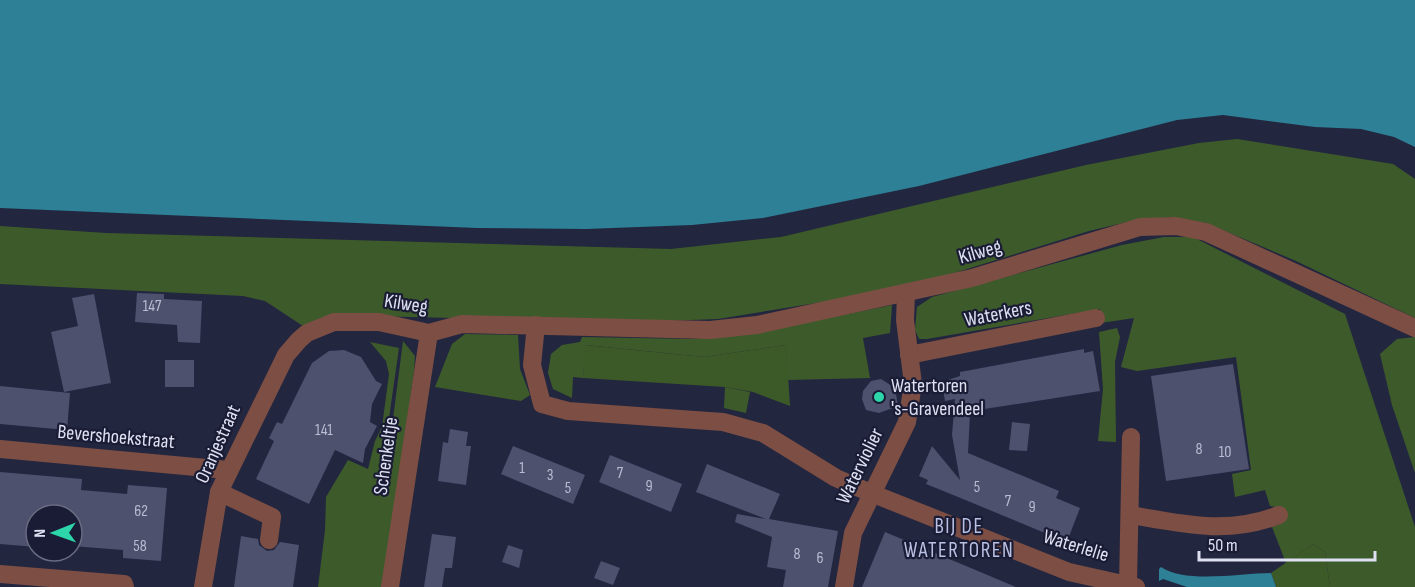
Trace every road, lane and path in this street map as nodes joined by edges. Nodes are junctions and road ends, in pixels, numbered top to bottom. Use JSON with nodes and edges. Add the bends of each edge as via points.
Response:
{"nodes":[{"id":1,"x":906,"y":293,"type":"junction"},
{"id":2,"x":1096,"y":318,"type":"dead end"},
{"id":3,"x":536,"y":325,"type":"junction"},
{"id":4,"x":1415,"y":328,"type":"edge"},
{"id":5,"x":307,"y":333,"type":"joint"},
{"id":6,"x":429,"y":333,"type":"junction"},
{"id":7,"x":909,"y":354,"type":"junction"},
{"id":8,"x":1131,"y":438,"type":"dead end"},
{"id":9,"x":0,"y":449,"type":"edge"},
{"id":10,"x":228,"y":470,"type":"junction"},
{"id":11,"x":219,"y":492,"type":"junction"},
{"id":12,"x":871,"y":493,"type":"junction"},
{"id":13,"x":1131,"y":515,"type":"junction"},
{"id":14,"x":1279,"y":515,"type":"dead end"},
{"id":15,"x":269,"y":540,"type":"dead end"},
{"id":16,"x":0,"y":574,"type":"edge"},
{"id":17,"x":1066,"y":579,"type":"edge"},
{"id":18,"x":1132,"y":585,"type":"edge"},
{"id":19,"x":125,"y":587,"type":"edge"},
{"id":20,"x":203,"y":587,"type":"edge"},
{"id":21,"x":390,"y":587,"type":"edge"},
{"id":22,"x":844,"y":587,"type":"edge"}],
"edges":[{"from":1,"to":3,"type":"street","name":"Kilweg","via":[[757,325],[710,330]]},
{"from":1,"to":4,"type":"street","name":"Kilweg","via":[[972,278],[1140,227],[1176,226],[1206,232]]},
{"from":1,"to":7,"type":"street","name":"Waterviolier"},
{"from":2,"to":7,"type":"street","name":"Waterkers"},
{"from":3,"to":6,"type":"street","name":"Kilweg","via":[[462,324]]},
{"from":3,"to":12,"type":"street","via":[[532,365],[542,404],[568,411],[723,422],[763,432],[836,478]]},
{"from":5,"to":6,"type":"street","name":"Kilweg","via":[[334,322],[379,322]]},
{"from":5,"to":10,"type":"street","name":"Oranjestraat","via":[[286,356]]},
{"from":6,"to":21,"type":"street","name":"Schenkeltje"},
{"from":7,"to":12,"type":"street","name":"Waterviolier","via":[[913,384],[907,422]]},
{"from":8,"to":13,"type":"street"},
{"from":9,"to":10,"type":"street","name":"Bevershoekstraat"},
{"from":10,"to":11,"type":"street","name":"Oranjestraat"},
{"from":11,"to":15,"type":"street","via":[[272,517]]},
{"from":11,"to":20,"type":"street","name":"Oranjestraat"},
{"from":12,"to":17,"type":"street","name":"Waterlelie"},
{"from":12,"to":22,"type":"street","name":"Waterviolier","via":[[853,533]]},
{"from":13,"to":14,"type":"street","via":[[1217,528],[1257,524]]},
{"from":13,"to":18,"type":"street"},
{"from":16,"to":19,"type":"street"},
{"from":17,"to":18,"type":"street","name":"Waterlelie"}]}
